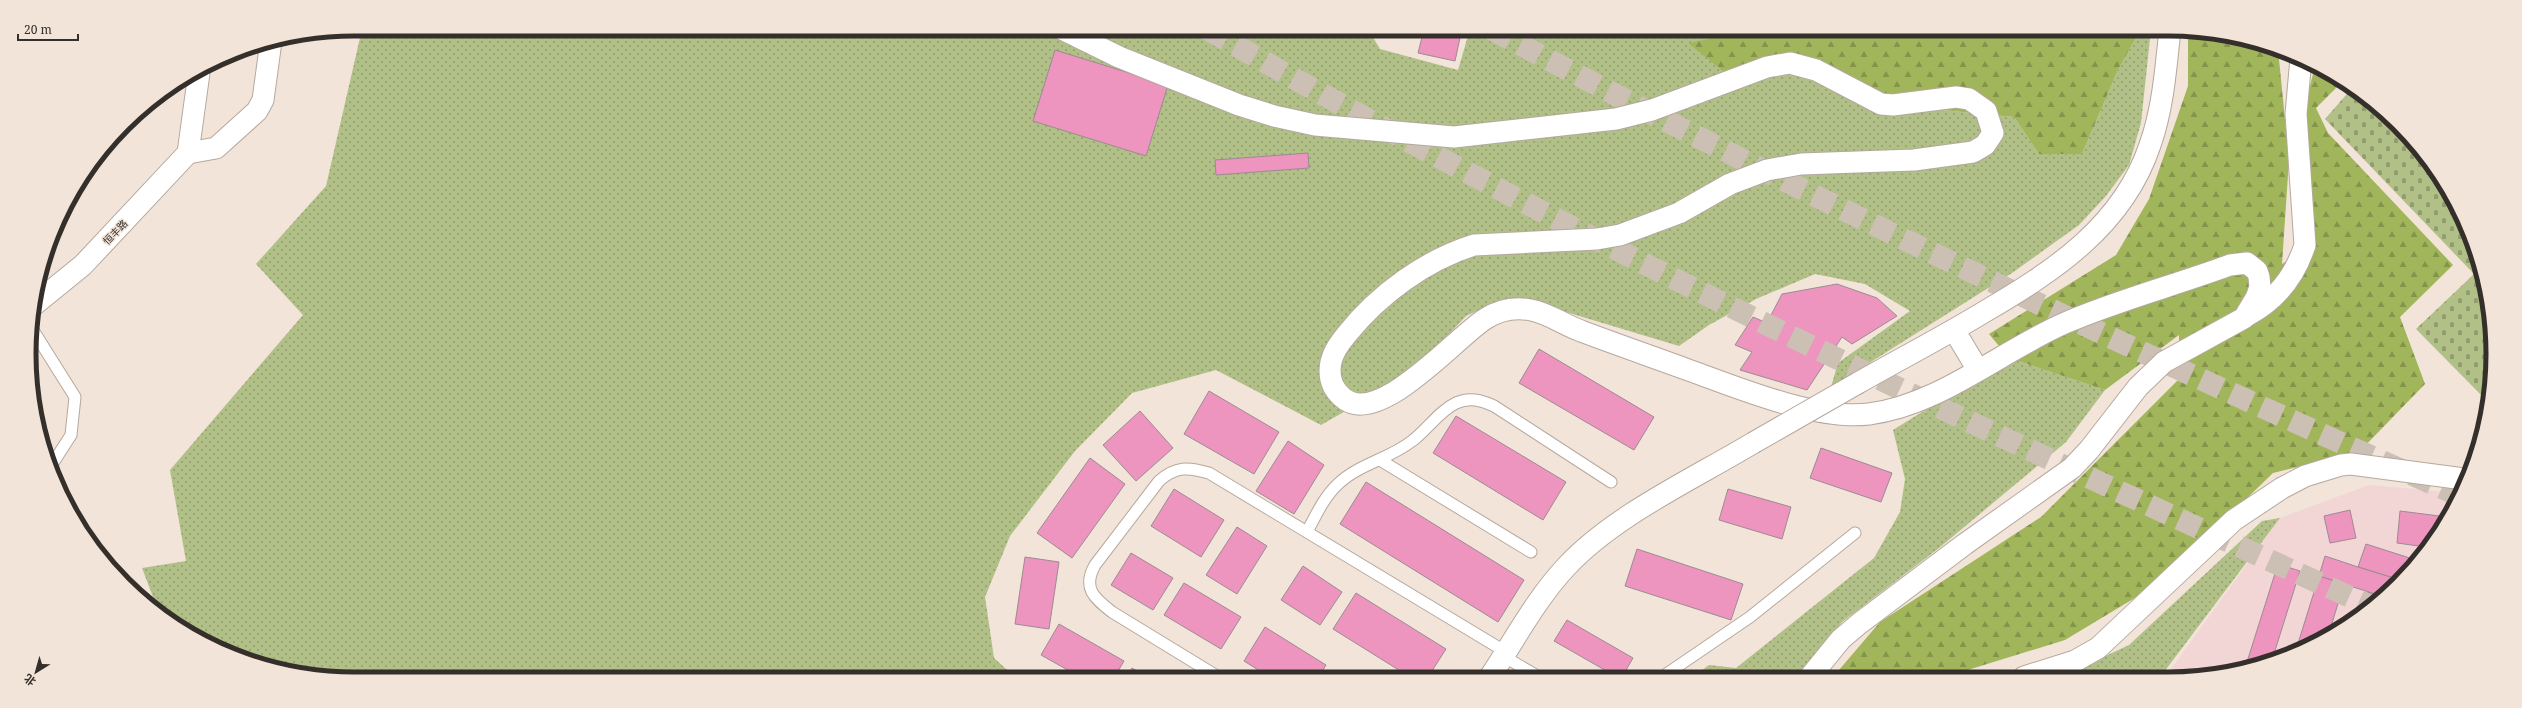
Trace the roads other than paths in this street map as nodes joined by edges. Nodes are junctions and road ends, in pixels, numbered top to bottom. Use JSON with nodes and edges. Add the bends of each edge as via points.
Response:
{"nodes":[{"id":1,"x":1076,"y":36,"type":"edge"},
{"id":2,"x":2169,"y":36,"type":"edge"},
{"id":3,"x":270,"y":48,"type":"edge"},
{"id":4,"x":2300,"y":65,"type":"edge"},
{"id":5,"x":199,"y":77,"type":"edge"},
{"id":6,"x":188,"y":153,"type":"junction"},
{"id":7,"x":41,"y":298,"type":"edge"},
{"id":8,"x":2244,"y":318,"type":"junction"},
{"id":9,"x":1954,"y":330,"type":"junction"},
{"id":10,"x":37,"y":336,"type":"edge"},
{"id":11,"x":1978,"y":370,"type":"junction"},
{"id":12,"x":55,"y":460,"type":"edge"},
{"id":13,"x":1380,"y":460,"type":"junction"},
{"id":14,"x":2461,"y":479,"type":"edge"},
{"id":15,"x":1610,"y":482,"type":"dead end"},
{"id":16,"x":1307,"y":532,"type":"junction"},
{"id":17,"x":1855,"y":533,"type":"dead end"},
{"id":18,"x":1531,"y":552,"type":"dead end"},
{"id":19,"x":1505,"y":654,"type":"junction"},
{"id":20,"x":1210,"y":672,"type":"edge"},
{"id":21,"x":1493,"y":672,"type":"edge"},
{"id":22,"x":1532,"y":672,"type":"edge"},
{"id":23,"x":1669,"y":672,"type":"edge"},
{"id":24,"x":1814,"y":672,"type":"edge"},
{"id":25,"x":2037,"y":672,"type":"edge"}],
"edges":[{"from":1,"to":11,"type":"street","via":[[1119,57],[1239,105],[1274,116],[1315,125],[1454,137],[1616,119],[1652,110],[1733,78],[1784,63],[1816,70],[1880,104],[1893,105],[1933,98],[1964,98],[1982,107],[1989,118],[1993,133],[1985,145],[1973,152],[1914,160],[1801,164],[1768,170],[1730,184],[1679,213],[1620,235],[1597,239],[1474,245],[1460,249],[1419,271],[1389,293],[1363,316],[1340,343],[1330,364],[1332,384],[1344,400],[1351,404],[1366,405],[1393,394],[1469,330],[1500,311],[1510,309],[1536,311],[1576,329],[1779,400],[1806,408],[1850,414],[1877,412],[1906,404]]},
{"from":2,"to":9,"type":"street","via":[[2163,86],[2151,145],[2130,188],[2110,217],[2087,242],[2039,280]]},
{"from":3,"to":6,"type":"street","via":[[263,100],[257,110],[216,148]]},
{"from":4,"to":8,"type":"street","via":[[2296,114],[2305,245],[2300,263],[2283,287],[2265,306]]},
{"from":5,"to":6,"type":"street"},
{"from":6,"to":7,"type":"street","name":"恒丰路","via":[[83,265]]},
{"from":8,"to":11,"type":"street","via":[[2260,287],[2257,271],[2252,265],[2242,262],[2064,323]]},
{"from":8,"to":24,"type":"street","via":[[2172,357],[2155,370],[2130,397],[2079,462],[1860,623],[1841,639]]},
{"from":9,"to":11,"type":"street"},
{"from":9,"to":19,"type":"street","bridge":true,"via":[[1858,382],[1624,520],[1582,551],[1551,585]]},
{"from":10,"to":12,"type":"lane","via":[[75,397],[71,435]]},
{"from":13,"to":15,"type":"lane","via":[[1412,441],[1454,404],[1474,400],[1494,406]]},
{"from":13,"to":16,"type":"lane","via":[[1351,473],[1337,484],[1325,498]]},
{"from":13,"to":18,"type":"lane"},
{"from":14,"to":25,"type":"street","via":[[2352,464],[2330,467],[2305,476],[2257,503],[2234,520],[2098,648],[2074,661]]},
{"from":16,"to":19,"type":"lane"},
{"from":16,"to":20,"type":"lane","via":[[1209,473],[1192,468],[1179,468],[1169,472],[1159,481],[1095,565],[1089,583],[1099,602]]},
{"from":17,"to":23,"type":"lane","via":[[1750,618]]},
{"from":19,"to":21,"type":"street"},
{"from":19,"to":22,"type":"lane"}]}
